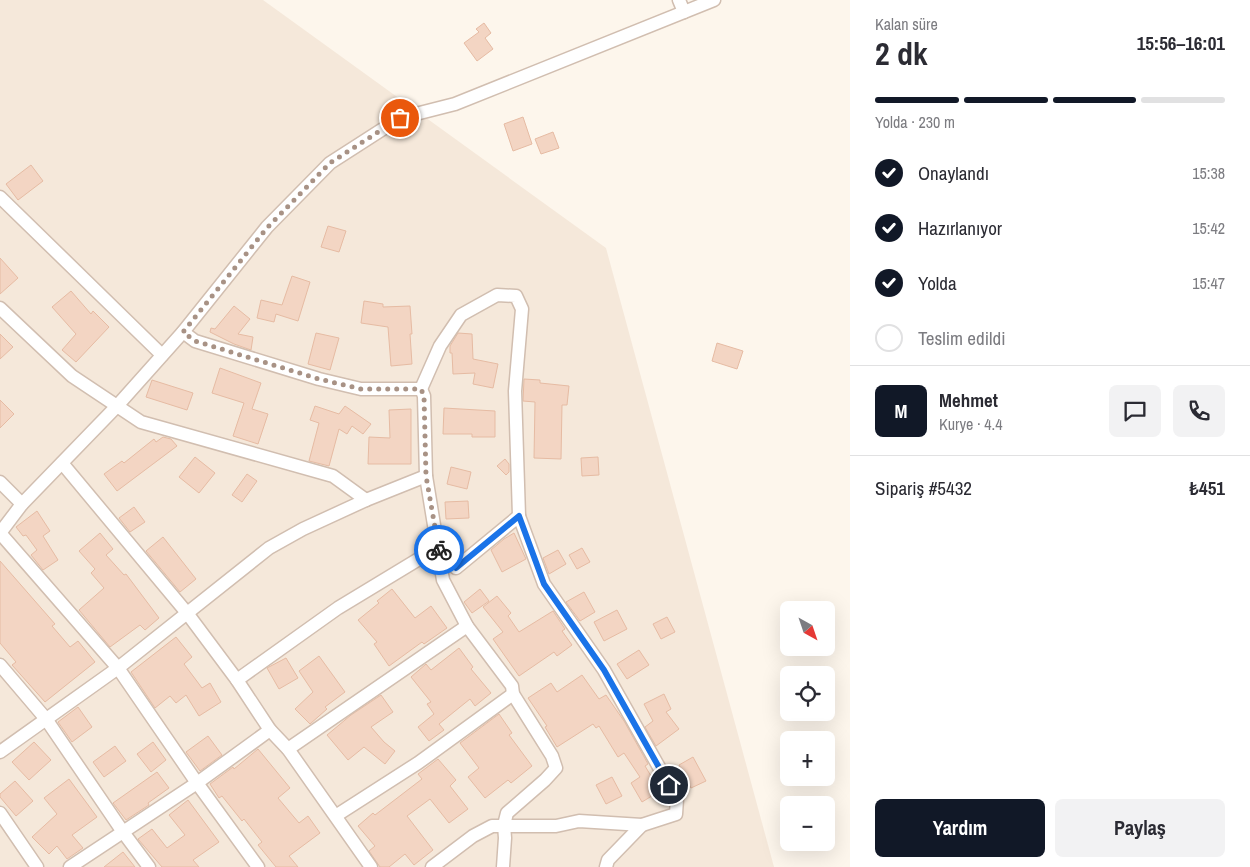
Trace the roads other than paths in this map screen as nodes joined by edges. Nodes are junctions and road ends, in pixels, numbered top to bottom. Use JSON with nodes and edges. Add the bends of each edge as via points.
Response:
{"nodes":[{"id":1,"x":714,"y":0,"type":"edge"},
{"id":2,"x":681,"y":6,"type":"edge"},
{"id":3,"x":0,"y":197,"type":"edge"},
{"id":4,"x":0,"y":308,"type":"edge"},
{"id":5,"x":183,"y":332,"type":"junction"},
{"id":6,"x":162,"y":355,"type":"junction"},
{"id":7,"x":421,"y":389,"type":"junction"},
{"id":8,"x":117,"y":406,"type":"junction"},
{"id":9,"x":62,"y":463,"type":"junction"},
{"id":10,"x":426,"y":476,"type":"junction"},
{"id":11,"x":0,"y":482,"type":"edge"},
{"id":12,"x":366,"y":500,"type":"junction"},
{"id":13,"x":22,"y":504,"type":"junction"},
{"id":14,"x":519,"y":516,"type":"junction"},
{"id":15,"x":0,"y":533,"type":"edge"},
{"id":16,"x":437,"y":548,"type":"junction"},
{"id":17,"x":187,"y":613,"type":"junction"},
{"id":18,"x":467,"y":626,"type":"junction"},
{"id":19,"x":0,"y":664,"type":"edge"},
{"id":20,"x":118,"y":668,"type":"junction"},
{"id":21,"x":237,"y":680,"type":"junction"},
{"id":22,"x":514,"y":694,"type":"junction"},
{"id":23,"x":46,"y":719,"type":"junction"},
{"id":24,"x":270,"y":730,"type":"junction"},
{"id":25,"x":288,"y":748,"type":"junction"},
{"id":26,"x":0,"y":752,"type":"edge"},
{"id":27,"x":197,"y":782,"type":"junction"},
{"id":28,"x":0,"y":813,"type":"edge"},
{"id":29,"x":336,"y":815,"type":"junction"},
{"id":30,"x":504,"y":825,"type":"junction"},
{"id":31,"x":642,"y":825,"type":"junction"},
{"id":32,"x":123,"y":832,"type":"junction"},
{"id":33,"x":37,"y":867,"type":"edge"},
{"id":34,"x":70,"y":867,"type":"edge"},
{"id":35,"x":149,"y":867,"type":"edge"},
{"id":36,"x":258,"y":867,"type":"edge"},
{"id":37,"x":371,"y":867,"type":"edge"},
{"id":38,"x":432,"y":867,"type":"edge"},
{"id":39,"x":503,"y":867,"type":"edge"},
{"id":40,"x":606,"y":867,"type":"edge"}],
"edges":[{"from":1,"to":2,"type":"street"},
{"from":2,"to":5,"type":"street","via":[[455,104],[400,118],[330,163],[267,228]]},
{"from":3,"to":6,"type":"street"},
{"from":4,"to":8,"type":"street","via":[[72,376]]},
{"from":5,"to":6,"type":"street"},
{"from":5,"to":7,"type":"street","via":[[195,341],[319,379],[361,389]]},
{"from":6,"to":8,"type":"street"},
{"from":7,"to":10,"type":"street","via":[[424,396]]},
{"from":7,"to":14,"type":"street","via":[[440,346],[461,314],[497,295],[516,296],[522,309],[515,391]]},
{"from":8,"to":9,"type":"street"},
{"from":8,"to":12,"type":"street","via":[[141,422],[332,476]]},
{"from":9,"to":13,"type":"street"},
{"from":9,"to":17,"type":"street"},
{"from":10,"to":12,"type":"street"},
{"from":10,"to":16,"type":"street"},
{"from":11,"to":13,"type":"street"},
{"from":12,"to":17,"type":"street","via":[[269,548]]},
{"from":13,"to":15,"type":"street"},
{"from":14,"to":16,"type":"street","via":[[456,568]]},
{"from":14,"to":31,"type":"street","via":[[544,584],[604,670],[677,799],[676,814]]},
{"from":15,"to":20,"type":"street"},
{"from":16,"to":18,"type":"street","via":[[443,580]]},
{"from":16,"to":21,"type":"street","via":[[338,608]]},
{"from":17,"to":20,"type":"street"},
{"from":17,"to":21,"type":"street"},
{"from":18,"to":22,"type":"street","via":[[512,686]]},
{"from":18,"to":25,"type":"street"},
{"from":19,"to":23,"type":"street"},
{"from":20,"to":23,"type":"street"},
{"from":20,"to":27,"type":"street"},
{"from":21,"to":24,"type":"street"},
{"from":22,"to":29,"type":"street","via":[[418,763]]},
{"from":22,"to":30,"type":"street","via":[[556,768],[507,813]]},
{"from":23,"to":26,"type":"street"},
{"from":23,"to":32,"type":"street"},
{"from":24,"to":25,"type":"street"},
{"from":24,"to":27,"type":"street"},
{"from":25,"to":29,"type":"street"},
{"from":27,"to":32,"type":"street"},
{"from":27,"to":36,"type":"street"},
{"from":28,"to":33,"type":"street"},
{"from":29,"to":37,"type":"street"},
{"from":30,"to":31,"type":"street","via":[[556,826],[579,821]]},
{"from":30,"to":38,"type":"street","via":[[492,826],[473,836]]},
{"from":30,"to":39,"type":"street"},
{"from":31,"to":40,"type":"street","via":[[608,860]]},
{"from":32,"to":34,"type":"street"},
{"from":32,"to":35,"type":"street"}]}
